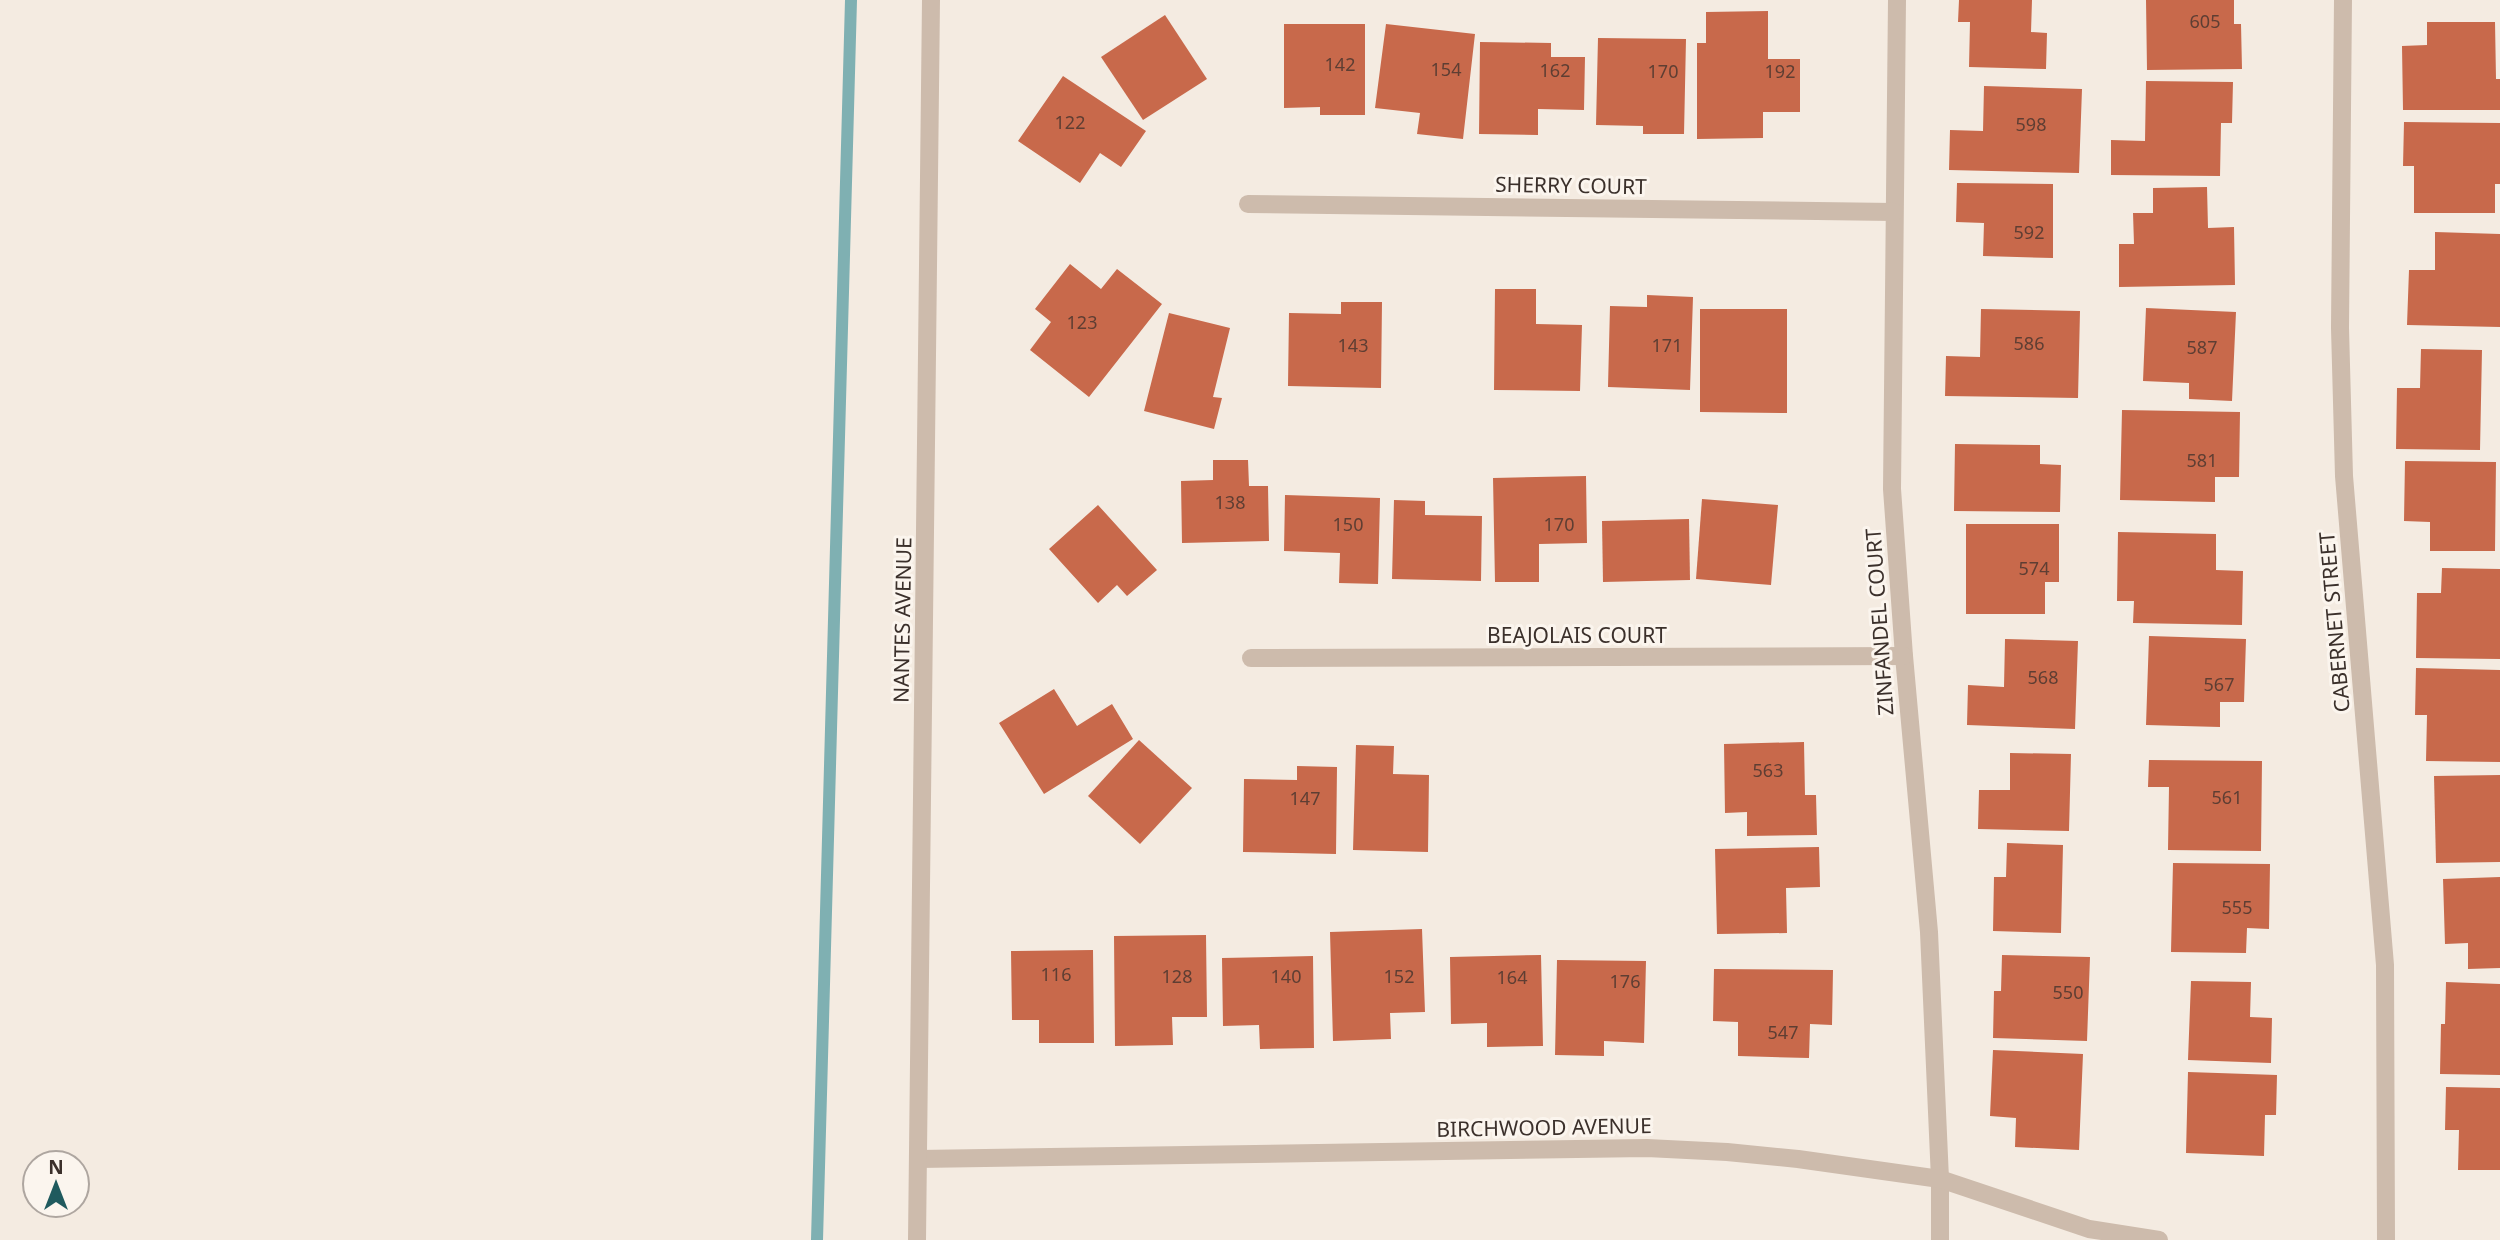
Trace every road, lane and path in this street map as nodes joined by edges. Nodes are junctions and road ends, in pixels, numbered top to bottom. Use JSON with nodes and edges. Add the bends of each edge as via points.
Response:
{"nodes":[{"id":1,"x":931,"y":0,"type":"edge"},
{"id":2,"x":1897,"y":0,"type":"edge"},
{"id":3,"x":2343,"y":0,"type":"edge"},
{"id":4,"x":1248,"y":204,"type":"dead end"},
{"id":5,"x":1894,"y":212,"type":"junction"},
{"id":6,"x":1904,"y":656,"type":"junction"},
{"id":7,"x":1251,"y":658,"type":"dead end"},
{"id":8,"x":919,"y":1159,"type":"junction"},
{"id":9,"x":1940,"y":1179,"type":"junction"},
{"id":10,"x":917,"y":1240,"type":"edge"},
{"id":11,"x":1940,"y":1240,"type":"edge"},
{"id":12,"x":2159,"y":1240,"type":"edge"},
{"id":13,"x":2386,"y":1240,"type":"edge"}],
"edges":[{"from":1,"to":8,"type":"street","name":"NANTES AVENUE"},
{"from":2,"to":5,"type":"street","name":"ZINFANDEL COURT"},
{"from":3,"to":13,"type":"street","name":"CABERNET STREET","via":[[2340,328],[2344,476],[2385,965]]},
{"from":4,"to":5,"type":"street","name":"SHERRY COURT"},
{"from":5,"to":6,"type":"street","name":"ZINFANDEL COURT","via":[[1892,489]]},
{"from":6,"to":7,"type":"street","name":"BEAJOLAIS COURT"},
{"from":6,"to":9,"type":"street","name":"ZINFANDEL COURT","via":[[1929,932]]},
{"from":8,"to":9,"type":"street","name":"BIRCHWOOD AVENUE","via":[[1647,1148],[1798,1159]]},
{"from":8,"to":10,"type":"street","name":"NANTES AVENUE"},
{"from":9,"to":11,"type":"street","name":"ZINFANDEL COURT"},
{"from":9,"to":12,"type":"street","name":"BIRCHWOOD AVENUE","via":[[2090,1229]]}]}
